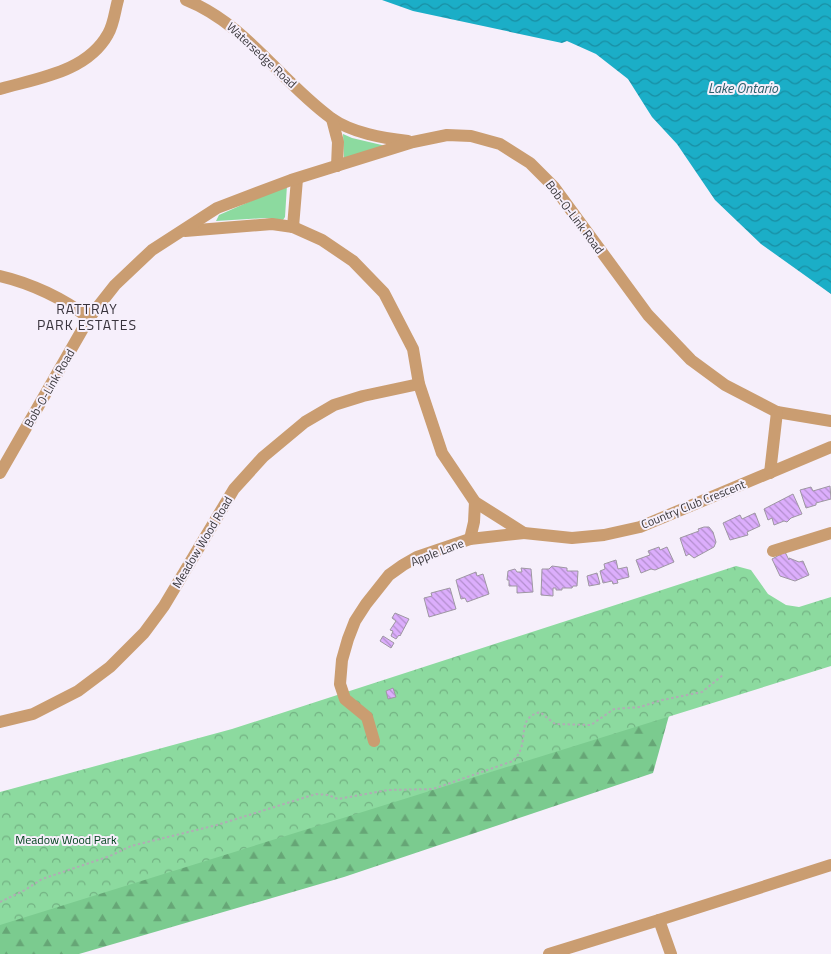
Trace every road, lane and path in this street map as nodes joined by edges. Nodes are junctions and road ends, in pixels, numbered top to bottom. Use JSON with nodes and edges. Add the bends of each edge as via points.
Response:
{"nodes":[{"id":1,"x":118,"y":0,"type":"edge"},
{"id":2,"x":186,"y":0,"type":"edge"},
{"id":3,"x":0,"y":89,"type":"edge"},
{"id":4,"x":332,"y":119,"type":"junction"},
{"id":5,"x":413,"y":142,"type":"junction"},
{"id":6,"x":337,"y":166,"type":"junction"},
{"id":7,"x":297,"y":179,"type":"junction"},
{"id":8,"x":293,"y":227,"type":"junction"},
{"id":9,"x":182,"y":231,"type":"junction"},
{"id":10,"x":0,"y":276,"type":"edge"},
{"id":11,"x":89,"y":318,"type":"junction"},
{"id":12,"x":419,"y":384,"type":"junction"},
{"id":13,"x":777,"y":412,"type":"junction"},
{"id":14,"x":831,"y":421,"type":"edge"},
{"id":15,"x":831,"y":448,"type":"edge"},
{"id":16,"x":0,"y":472,"type":"edge"},
{"id":17,"x":770,"y":473,"type":"junction"},
{"id":18,"x":475,"y":502,"type":"junction"},
{"id":19,"x":524,"y":533,"type":"junction"},
{"id":20,"x":831,"y":534,"type":"edge"},
{"id":21,"x":470,"y":539,"type":"junction"},
{"id":22,"x":773,"y":551,"type":"dead end"},
{"id":23,"x":723,"y":675,"type":"dead end"},
{"id":24,"x":0,"y":722,"type":"edge"},
{"id":25,"x":374,"y":741,"type":"dead end"},
{"id":26,"x":831,"y":866,"type":"edge"},
{"id":27,"x":0,"y":902,"type":"edge"},
{"id":28,"x":659,"y":920,"type":"junction"},
{"id":29,"x":549,"y":954,"type":"edge"},
{"id":30,"x":670,"y":954,"type":"edge"}],
"edges":[{"from":1,"to":3,"type":"street","via":[[109,34],[89,57],[73,67]]},
{"from":2,"to":4,"type":"street","name":"Watersedge Road","via":[[238,31]]},
{"from":4,"to":5,"type":"street","name":"Watersedge Road","via":[[350,128]]},
{"from":4,"to":6,"type":"street","via":[[338,142]]},
{"from":5,"to":6,"type":"street","name":"Bob-O-Link Road"},
{"from":5,"to":13,"type":"street","name":"Bob-O-Link Road","via":[[471,136],[500,144],[530,163],[554,187],[648,315],[691,360],[725,385]]},
{"from":6,"to":7,"type":"street","name":"Bob-O-Link Road"},
{"from":7,"to":8,"type":"street"},
{"from":7,"to":9,"type":"street","name":"Bob-O-Link Road","via":[[217,208]]},
{"from":8,"to":9,"type":"street","name":"Country Club Crescent","via":[[272,224]]},
{"from":8,"to":12,"type":"street","name":"Country Club Crescent","via":[[322,240],[353,261],[384,293],[413,349]]},
{"from":9,"to":11,"type":"street","name":"Bob-O-Link Road","via":[[134,266]]},
{"from":10,"to":11,"type":"street","via":[[44,292]]},
{"from":11,"to":16,"type":"street","name":"Bob-O-Link Road"},
{"from":12,"to":18,"type":"street","name":"Country Club Crescent","via":[[442,453]]},
{"from":12,"to":24,"type":"street","name":"Meadow Wood Road","via":[[334,405],[305,422],[263,457],[234,489],[164,606],[144,633],[117,660],[78,690],[33,714]]},
{"from":13,"to":14,"type":"street"},
{"from":13,"to":17,"type":"street"},
{"from":15,"to":17,"type":"street","name":"Country Club Crescent"},
{"from":17,"to":19,"type":"street","name":"Country Club Crescent","via":[[640,527],[572,538]]},
{"from":18,"to":19,"type":"street","name":"Country Club Crescent"},
{"from":18,"to":21,"type":"street","name":"Apple Lane"},
{"from":19,"to":21,"type":"street","name":"Apple Lane"},
{"from":20,"to":22,"type":"street"},
{"from":21,"to":25,"type":"street","name":"Apple Lane","via":[[417,557],[389,575],[356,621],[342,660],[340,684],[345,699],[367,716]]},
{"from":23,"to":27,"type":"path","via":[[702,692],[640,707],[614,709],[591,725],[555,724],[540,712],[531,714],[526,722],[520,753],[513,761],[433,789],[388,790],[338,799],[316,794],[217,825],[131,846],[42,879]]},
{"from":26,"to":28,"type":"street"},
{"from":28,"to":29,"type":"street"},
{"from":28,"to":30,"type":"street"}]}
